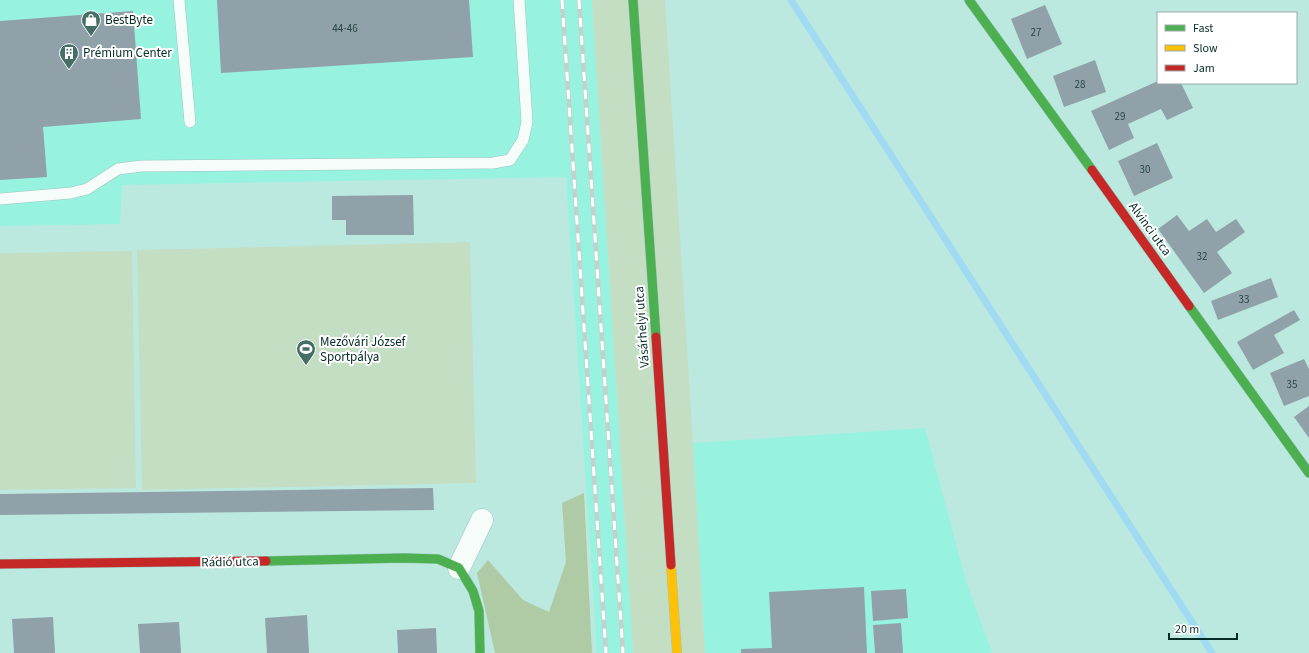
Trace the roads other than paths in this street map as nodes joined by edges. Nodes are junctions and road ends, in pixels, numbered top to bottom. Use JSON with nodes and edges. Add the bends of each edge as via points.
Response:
{"nodes":[{"id":1,"x":179,"y":0,"type":"edge"},
{"id":2,"x":519,"y":0,"type":"edge"},
{"id":3,"x":632,"y":0,"type":"edge"},
{"id":4,"x":969,"y":0,"type":"edge"},
{"id":5,"x":190,"y":122,"type":"dead end"},
{"id":6,"x":0,"y":199,"type":"edge"},
{"id":7,"x":1309,"y":473,"type":"edge"},
{"id":8,"x":482,"y":520,"type":"dead end"},
{"id":9,"x":0,"y":564,"type":"edge"},
{"id":10,"x":459,"y":568,"type":"junction"},
{"id":11,"x":480,"y":653,"type":"edge"},
{"id":12,"x":677,"y":653,"type":"edge"}],
"edges":[{"from":1,"to":5,"type":"lane"},
{"from":2,"to":6,"type":"lane","via":[[528,122],[523,140],[510,160],[493,163],[142,166],[118,169],[87,189],[71,193]]},
{"from":3,"to":12,"type":"street","name":"Vásárhelyi utca"},
{"from":4,"to":7,"type":"street","name":"Alvinci utca"},
{"from":8,"to":10,"type":"street"},
{"from":9,"to":10,"type":"street","name":"Rádió utca","via":[[404,558],[438,559]]},
{"from":10,"to":11,"type":"street","via":[[473,591],[478,611]]}]}
